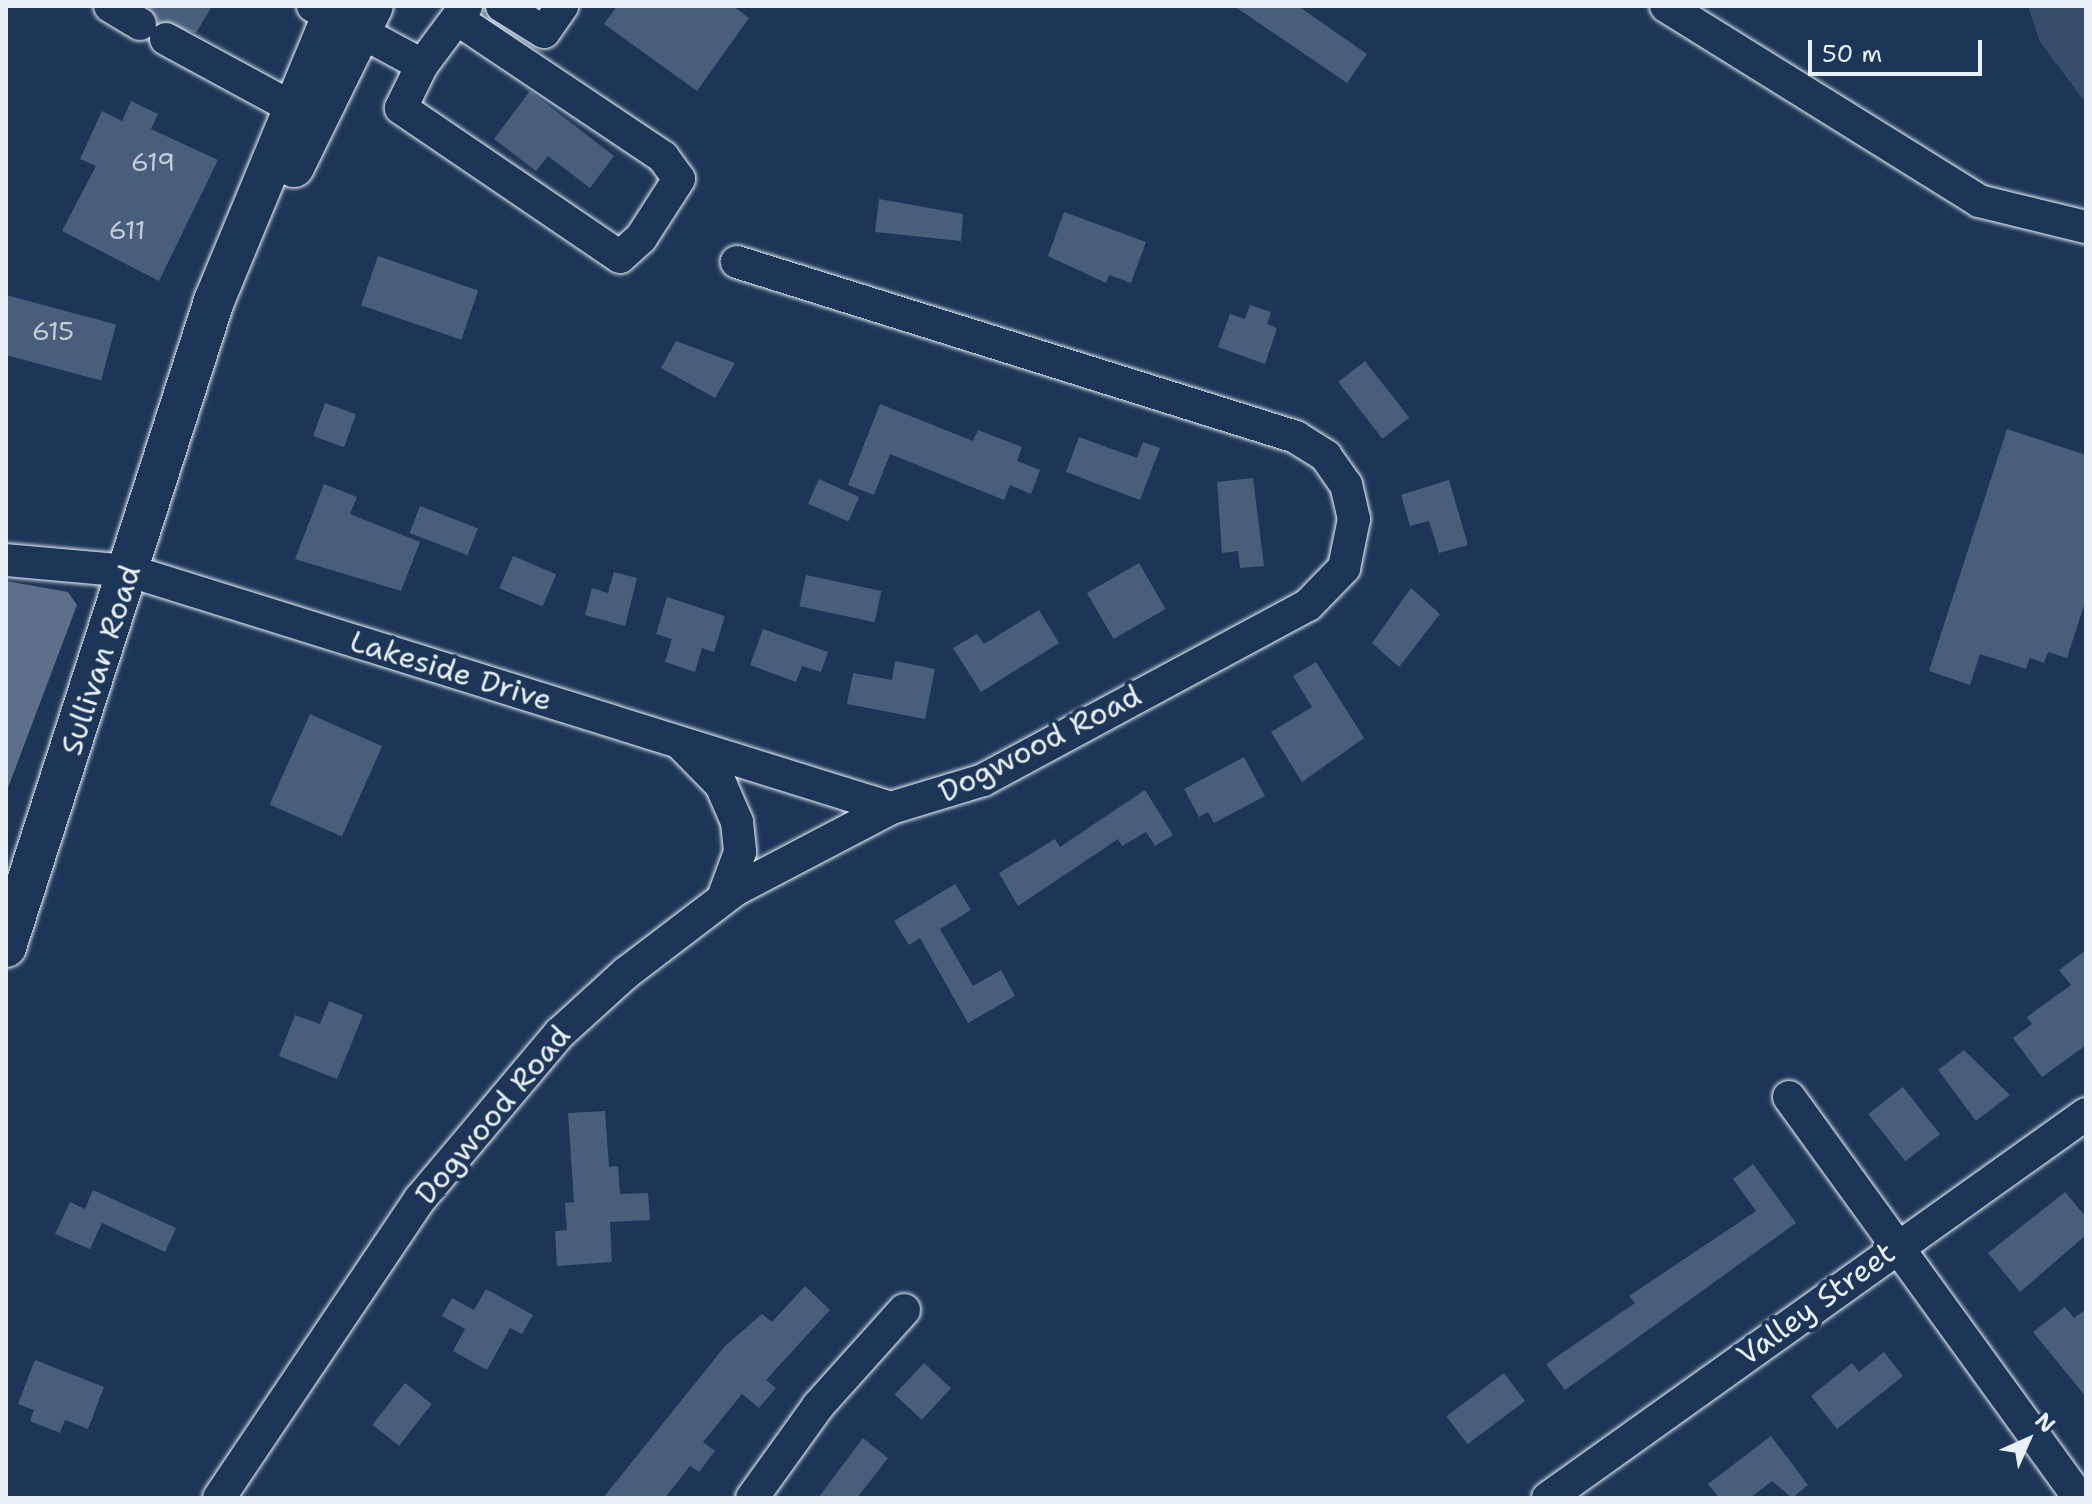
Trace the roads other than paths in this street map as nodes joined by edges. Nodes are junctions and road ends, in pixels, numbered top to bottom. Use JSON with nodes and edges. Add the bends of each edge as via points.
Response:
{"nodes":[{"id":1,"x":110,"y":6,"type":"edge"},
{"id":2,"x":502,"y":6,"type":"edge"},
{"id":3,"x":562,"y":6,"type":"edge"},
{"id":4,"x":1666,"y":6,"type":"edge"},
{"id":5,"x":462,"y":12,"type":"edge"},
{"id":6,"x":342,"y":14,"type":"edge"},
{"id":7,"x":422,"y":65,"type":"junction"},
{"id":8,"x":291,"y":107,"type":"junction"},
{"id":9,"x":2086,"y":227,"type":"edge"},
{"id":10,"x":737,"y":262,"type":"dead end"},
{"id":11,"x":196,"y":373,"type":"junction"},
{"id":12,"x":6,"y":560,"type":"edge"},
{"id":13,"x":130,"y":571,"type":"junction"},
{"id":14,"x":680,"y":742,"type":"junction"},
{"id":15,"x":891,"y":808,"type":"junction"},
{"id":16,"x":723,"y":898,"type":"junction"},
{"id":17,"x":6,"y":947,"type":"edge"},
{"id":18,"x":1789,"y":1097,"type":"dead end"},
{"id":19,"x":2086,"y":1114,"type":"edge"},
{"id":20,"x":1897,"y":1246,"type":"junction"},
{"id":21,"x":904,"y":1310,"type":"dead end"},
{"id":22,"x":219,"y":1498,"type":"edge"},
{"id":23,"x":752,"y":1498,"type":"edge"},
{"id":24,"x":1548,"y":1498,"type":"edge"},
{"id":25,"x":2079,"y":1498,"type":"edge"}],
"edges":[{"from":1,"to":8,"type":"street"},
{"from":2,"to":3,"type":"street","via":[[544,32]]},
{"from":4,"to":9,"type":"street","via":[[1979,201]]},
{"from":5,"to":7,"type":"street"},
{"from":5,"to":7,"type":"street","via":[[663,157],[679,179],[641,238],[620,257],[401,108]]},
{"from":6,"to":7,"type":"street"},
{"from":6,"to":8,"type":"main road","name":"Sullivan Road"},
{"from":6,"to":11,"type":"main road","name":"Sullivan Road"},
{"from":8,"to":11,"type":"main road","name":"Sullivan Road","via":[[214,301]]},
{"from":10,"to":15,"type":"street","name":"Dogwood Road","via":[[1296,437],[1326,456],[1346,485],[1354,519],[1344,568],[1308,605],[983,780]]},
{"from":11,"to":13,"type":"main road","name":"Sullivan Road"},
{"from":12,"to":13,"type":"street","name":"Lakeside Drive"},
{"from":13,"to":14,"type":"street","name":"Lakeside Drive"},
{"from":13,"to":17,"type":"main road","name":"Sullivan Road"},
{"from":14,"to":15,"type":"street","name":"Lakeside Drive"},
{"from":14,"to":16,"type":"street","via":[[721,785],[737,822],[740,852]]},
{"from":15,"to":16,"type":"street","name":"Dogwood Road"},
{"from":16,"to":22,"type":"street","name":"Dogwood Road","via":[[616,982],[500,1100],[420,1199]]},
{"from":18,"to":20,"type":"street"},
{"from":19,"to":20,"type":"street","name":"Valley Street"},
{"from":20,"to":24,"type":"street","name":"Valley Street"},
{"from":20,"to":25,"type":"street"},
{"from":21,"to":23,"type":"street","via":[[818,1406]]}]}
